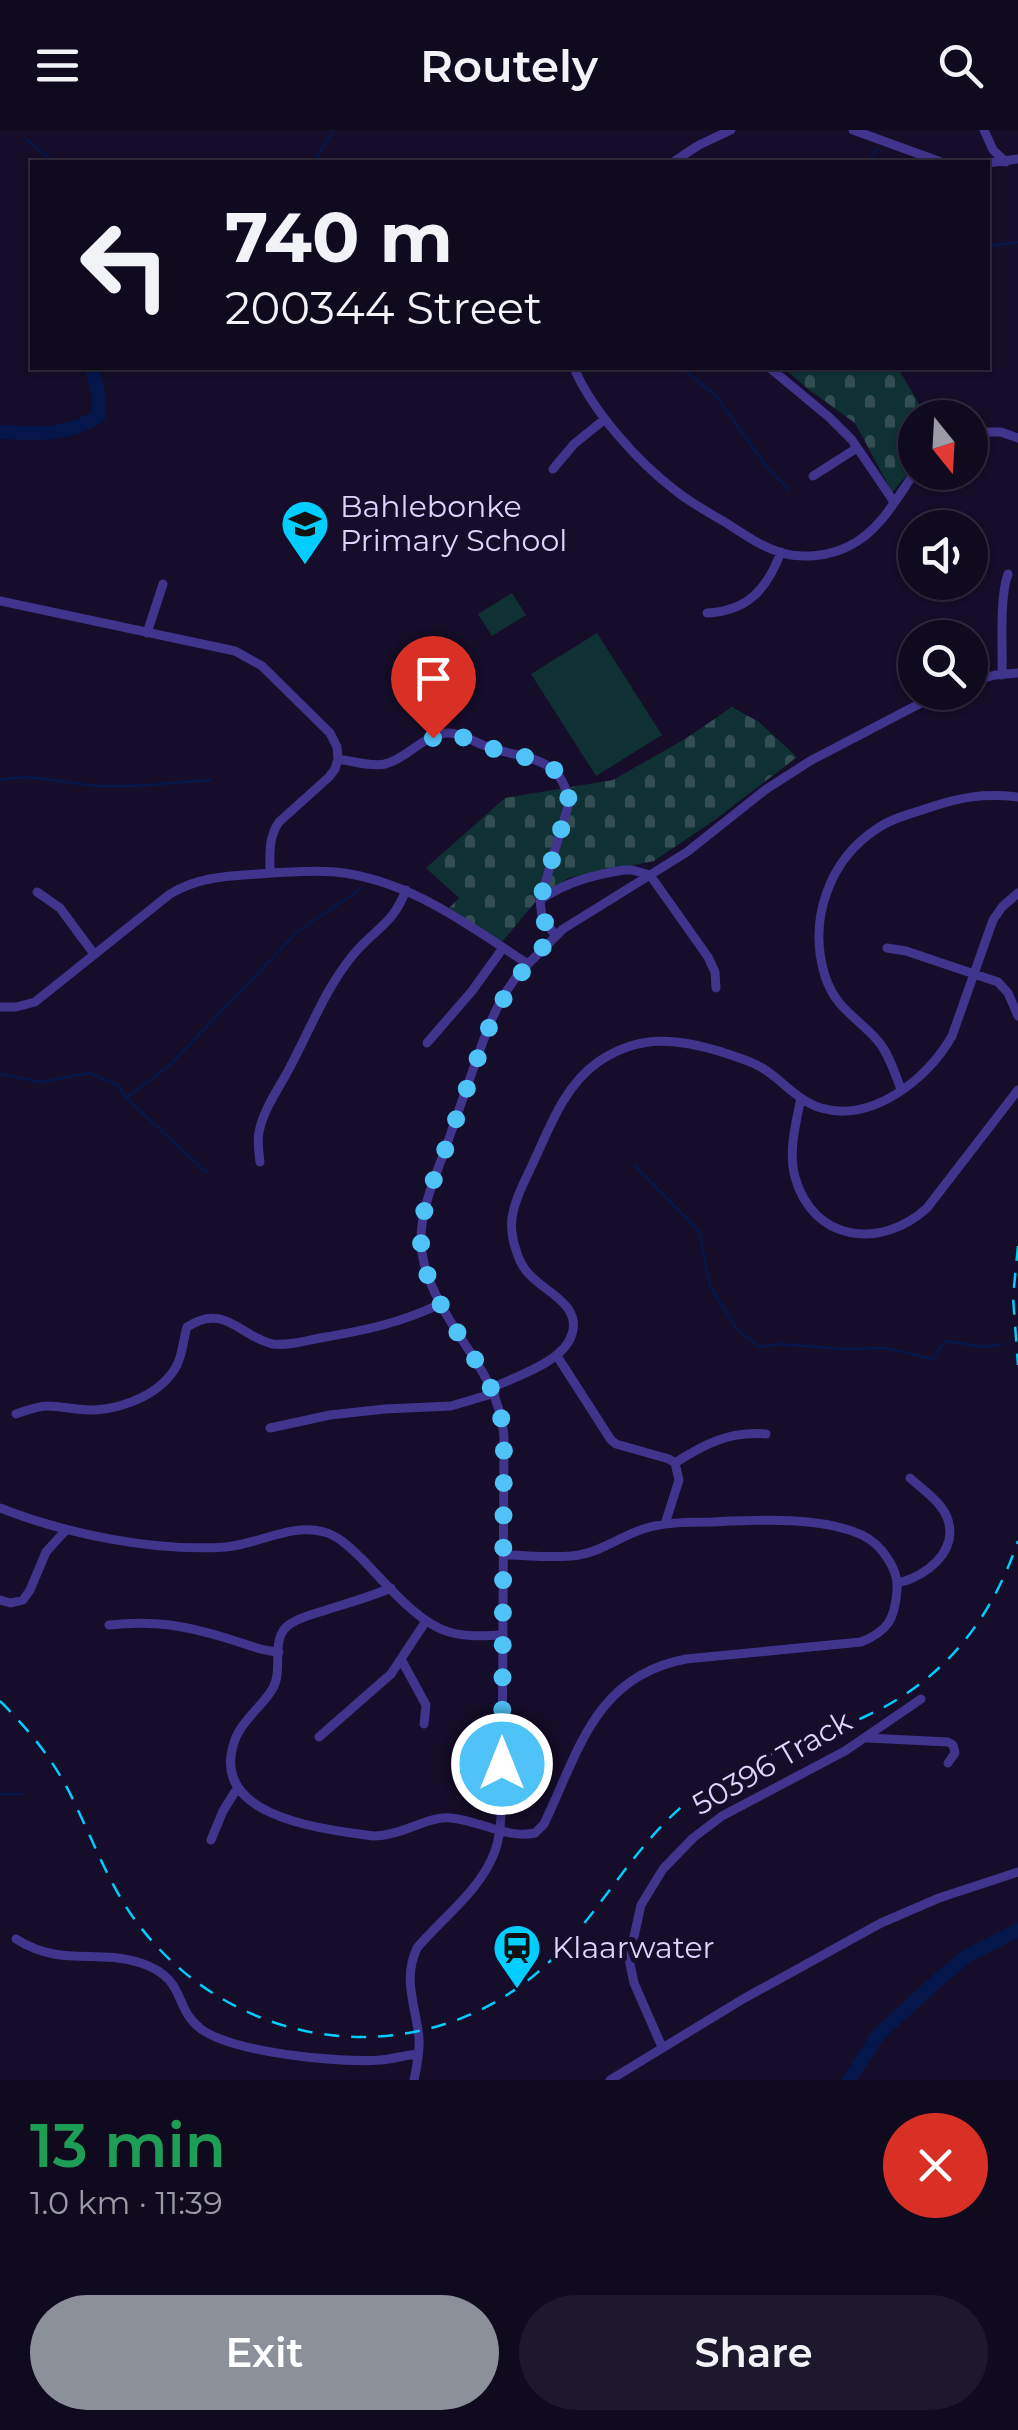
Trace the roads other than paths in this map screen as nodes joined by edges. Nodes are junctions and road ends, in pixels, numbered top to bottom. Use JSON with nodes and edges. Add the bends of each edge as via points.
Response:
{"nodes":[{"id":1,"x":731,"y":130,"type":"edge"},
{"id":2,"x":853,"y":130,"type":"edge"},
{"id":3,"x":984,"y":130,"type":"edge"},
{"id":4,"x":676,"y":160,"type":"edge"},
{"id":5,"x":936,"y":160,"type":"edge"},
{"id":6,"x":1018,"y":160,"type":"edge"},
{"id":7,"x":1006,"y":162,"type":"junction"},
{"id":8,"x":990,"y":163,"type":"edge"},
{"id":9,"x":575,"y":370,"type":"edge"},
{"id":10,"x":772,"y":370,"type":"edge"},
{"id":11,"x":605,"y":419,"type":"junction"},
{"id":12,"x":988,"y":432,"type":"edge"},
{"id":13,"x":1018,"y":438,"type":"edge"},
{"id":14,"x":857,"y":448,"type":"junction"},
{"id":15,"x":554,"y":469,"type":"dead end"},
{"id":16,"x":813,"y":476,"type":"dead end"},
{"id":17,"x":902,"y":490,"type":"edge"},
{"id":18,"x":894,"y":502,"type":"junction"},
{"id":19,"x":781,"y":552,"type":"junction"},
{"id":20,"x":1008,"y":574,"type":"dead end"},
{"id":21,"x":163,"y":584,"type":"dead end"},
{"id":22,"x":0,"y":600,"type":"edge"},
{"id":23,"x":707,"y":613,"type":"dead end"},
{"id":24,"x":147,"y":633,"type":"junction"},
{"id":25,"x":1018,"y":673,"type":"edge"},
{"id":26,"x":1002,"y":675,"type":"junction"},
{"id":27,"x":988,"y":678,"type":"edge"},
{"id":28,"x":908,"y":710,"type":"edge"},
{"id":29,"x":338,"y":759,"type":"junction"},
{"id":30,"x":1018,"y":797,"type":"edge"},
{"id":31,"x":270,"y":873,"type":"junction"},
{"id":32,"x":650,"y":876,"type":"junction"},
{"id":33,"x":406,"y":890,"type":"junction"},
{"id":34,"x":37,"y":892,"type":"dead end"},
{"id":35,"x":1018,"y":893,"type":"edge"},
{"id":36,"x":540,"y":900,"type":"junction"},
{"id":37,"x":554,"y":935,"type":"junction"},
{"id":38,"x":503,"y":948,"type":"junction"},
{"id":39,"x":887,"y":948,"type":"dead end"},
{"id":40,"x":94,"y":954,"type":"junction"},
{"id":41,"x":528,"y":964,"type":"junction"},
{"id":42,"x":975,"y":974,"type":"junction"},
{"id":43,"x":716,"y":988,"type":"dead end"},
{"id":44,"x":0,"y":1006,"type":"edge"},
{"id":45,"x":1018,"y":1016,"type":"edge"},
{"id":46,"x":427,"y":1043,"type":"dead end"},
{"id":47,"x":902,"y":1089,"type":"junction"},
{"id":48,"x":1018,"y":1090,"type":"edge"},
{"id":49,"x":801,"y":1098,"type":"junction"},
{"id":50,"x":260,"y":1162,"type":"dead end"},
{"id":51,"x":440,"y":1304,"type":"junction"},
{"id":52,"x":557,"y":1356,"type":"junction"},
{"id":53,"x":493,"y":1390,"type":"junction"},
{"id":54,"x":16,"y":1414,"type":"dead end"},
{"id":55,"x":270,"y":1428,"type":"dead end"},
{"id":56,"x":766,"y":1434,"type":"dead end"},
{"id":57,"x":675,"y":1463,"type":"junction"},
{"id":58,"x":910,"y":1478,"type":"dead end"},
{"id":59,"x":0,"y":1508,"type":"edge"},
{"id":60,"x":665,"y":1524,"type":"junction"},
{"id":61,"x":65,"y":1530,"type":"junction"},
{"id":62,"x":503,"y":1554,"type":"junction"},
{"id":63,"x":898,"y":1583,"type":"junction"},
{"id":64,"x":391,"y":1588,"type":"junction"},
{"id":65,"x":0,"y":1600,"type":"edge"},
{"id":66,"x":426,"y":1621,"type":"junction"},
{"id":67,"x":109,"y":1625,"type":"dead end"},
{"id":68,"x":502,"y":1635,"type":"junction"},
{"id":69,"x":279,"y":1652,"type":"junction"},
{"id":70,"x":402,"y":1661,"type":"junction"},
{"id":71,"x":921,"y":1699,"type":"dead end"},
{"id":72,"x":424,"y":1724,"type":"dead end"},
{"id":73,"x":318,"y":1737,"type":"dead end"},
{"id":74,"x":866,"y":1738,"type":"junction"},
{"id":75,"x":948,"y":1762,"type":"dead end"},
{"id":76,"x":238,"y":1788,"type":"junction"},
{"id":77,"x":500,"y":1831,"type":"junction"},
{"id":78,"x":211,"y":1840,"type":"dead end"},
{"id":79,"x":1018,"y":1872,"type":"edge"},
{"id":80,"x":16,"y":1939,"type":"dead end"},
{"id":81,"x":662,"y":2047,"type":"junction"},
{"id":82,"x":418,"y":2054,"type":"junction"},
{"id":83,"x":414,"y":2080,"type":"edge"},
{"id":84,"x":610,"y":2080,"type":"edge"}],
"edges":[{"from":1,"to":4,"type":"street"},
{"from":2,"to":5,"type":"street"},
{"from":3,"to":7,"type":"street"},
{"from":6,"to":7,"type":"street"},
{"from":7,"to":8,"type":"street"},
{"from":9,"to":11,"type":"street"},
{"from":10,"to":14,"type":"street"},
{"from":11,"to":15,"type":"street"},
{"from":11,"to":19,"type":"street","via":[[680,495]]},
{"from":12,"to":13,"type":"street"},
{"from":14,"to":16,"type":"street"},
{"from":14,"to":18,"type":"street"},
{"from":17,"to":18,"type":"street"},
{"from":18,"to":19,"type":"street","via":[[850,546],[815,556]]},
{"from":19,"to":23,"type":"street","via":[[756,595]]},
{"from":20,"to":26,"type":"street"},
{"from":21,"to":24,"type":"street"},
{"from":22,"to":24,"type":"street"},
{"from":24,"to":29,"type":"street","via":[[251,658],[330,733]]},
{"from":25,"to":26,"type":"street"},
{"from":26,"to":27,"type":"street"},
{"from":28,"to":32,"type":"street","via":[[765,790]]},
{"from":29,"to":31,"type":"street","via":[[329,778],[274,829]]},
{"from":29,"to":36,"type":"street","via":[[386,764],[449,732],[556,771],[567,788],[568,810]]},
{"from":30,"to":47,"type":"street","via":[[955,799],[879,827],[846,858],[828,888],[818,938],[826,980],[838,1002],[882,1046]]},
{"from":31,"to":33,"type":"street","via":[[337,872]]},
{"from":31,"to":40,"type":"street","via":[[183,886]]},
{"from":32,"to":36,"type":"street","via":[[624,870],[574,880]]},
{"from":32,"to":37,"type":"street"},
{"from":32,"to":43,"type":"street","via":[[708,958]]},
{"from":33,"to":38,"type":"street"},
{"from":33,"to":50,"type":"street","via":[[393,917],[354,954],[323,999],[266,1109]]},
{"from":34,"to":40,"type":"street","via":[[60,908]]},
{"from":35,"to":42,"type":"street","via":[[994,920]]},
{"from":36,"to":37,"type":"street"},
{"from":37,"to":41,"type":"street"},
{"from":38,"to":41,"type":"street"},
{"from":38,"to":46,"type":"street"},
{"from":39,"to":42,"type":"street"},
{"from":40,"to":44,"type":"street","via":[[35,1002]]},
{"from":41,"to":51,"type":"street","via":[[490,1025],[427,1202],[423,1260]]},
{"from":42,"to":45,"type":"street","via":[[998,982]]},
{"from":42,"to":47,"type":"street","via":[[946,1047]]},
{"from":47,"to":49,"type":"street","via":[[852,1111]]},
{"from":48,"to":49,"type":"street","via":[[927,1208],[897,1229],[865,1235],[822,1219],[800,1192],[792,1166]]},
{"from":49,"to":52,"type":"street","via":[[756,1065],[662,1040],[617,1051],[575,1084],[512,1214],[524,1268],[566,1304],[572,1320],[572,1336]]},
{"from":51,"to":53,"type":"street"},
{"from":51,"to":54,"type":"street","via":[[376,1328],[286,1345],[218,1318],[190,1324],[174,1370],[139,1398],[112,1408],[44,1406]]},
{"from":52,"to":53,"type":"street"},
{"from":52,"to":57,"type":"street","via":[[611,1440]]},
{"from":53,"to":55,"type":"street","via":[[451,1406],[348,1413]]},
{"from":53,"to":62,"type":"street","via":[[504,1436]]},
{"from":56,"to":57,"type":"street","via":[[730,1435]]},
{"from":57,"to":60,"type":"street","via":[[679,1480]]},
{"from":58,"to":63,"type":"street","via":[[939,1504],[949,1533],[933,1566]]},
{"from":59,"to":61,"type":"street"},
{"from":60,"to":62,"type":"street","via":[[582,1555]]},
{"from":60,"to":63,"type":"street","via":[[757,1520],[834,1526],[873,1542]]},
{"from":61,"to":64,"type":"street","via":[[205,1548],[319,1531],[343,1542]]},
{"from":61,"to":65,"type":"street","via":[[23,1600]]},
{"from":62,"to":68,"type":"street"},
{"from":63,"to":77,"type":"street","via":[[888,1624],[861,1642],[686,1659],[643,1672],[599,1711],[541,1828],[530,1835]]},
{"from":64,"to":66,"type":"street"},
{"from":64,"to":69,"type":"street","via":[[288,1624]]},
{"from":66,"to":68,"type":"street","via":[[450,1632]]},
{"from":66,"to":70,"type":"street"},
{"from":67,"to":69,"type":"street","via":[[169,1623]]},
{"from":68,"to":77,"type":"street"},
{"from":69,"to":76,"type":"street","via":[[274,1687],[235,1740],[231,1759]]},
{"from":70,"to":72,"type":"street","via":[[426,1705]]},
{"from":70,"to":73,"type":"street"},
{"from":71,"to":74,"type":"street","name":"50396 Track"},
{"from":74,"to":75,"type":"street","via":[[948,1742],[955,1753]]},
{"from":74,"to":81,"type":"street","name":"50396 Track","via":[[722,1816],[654,1882],[641,1905],[629,1960]]},
{"from":76,"to":77,"type":"street","via":[[273,1816],[361,1834],[389,1836],[451,1818]]},
{"from":76,"to":78,"type":"street"},
{"from":77,"to":82,"type":"street","via":[[482,1876],[412,1959],[408,1983]]},
{"from":79,"to":81,"type":"street","via":[[903,1912]]},
{"from":80,"to":82,"type":"street","via":[[51,1955],[148,1966],[173,1982],[198,2026],[236,2043],[305,2058]]},
{"from":81,"to":84,"type":"street"},
{"from":82,"to":83,"type":"street"}]}
